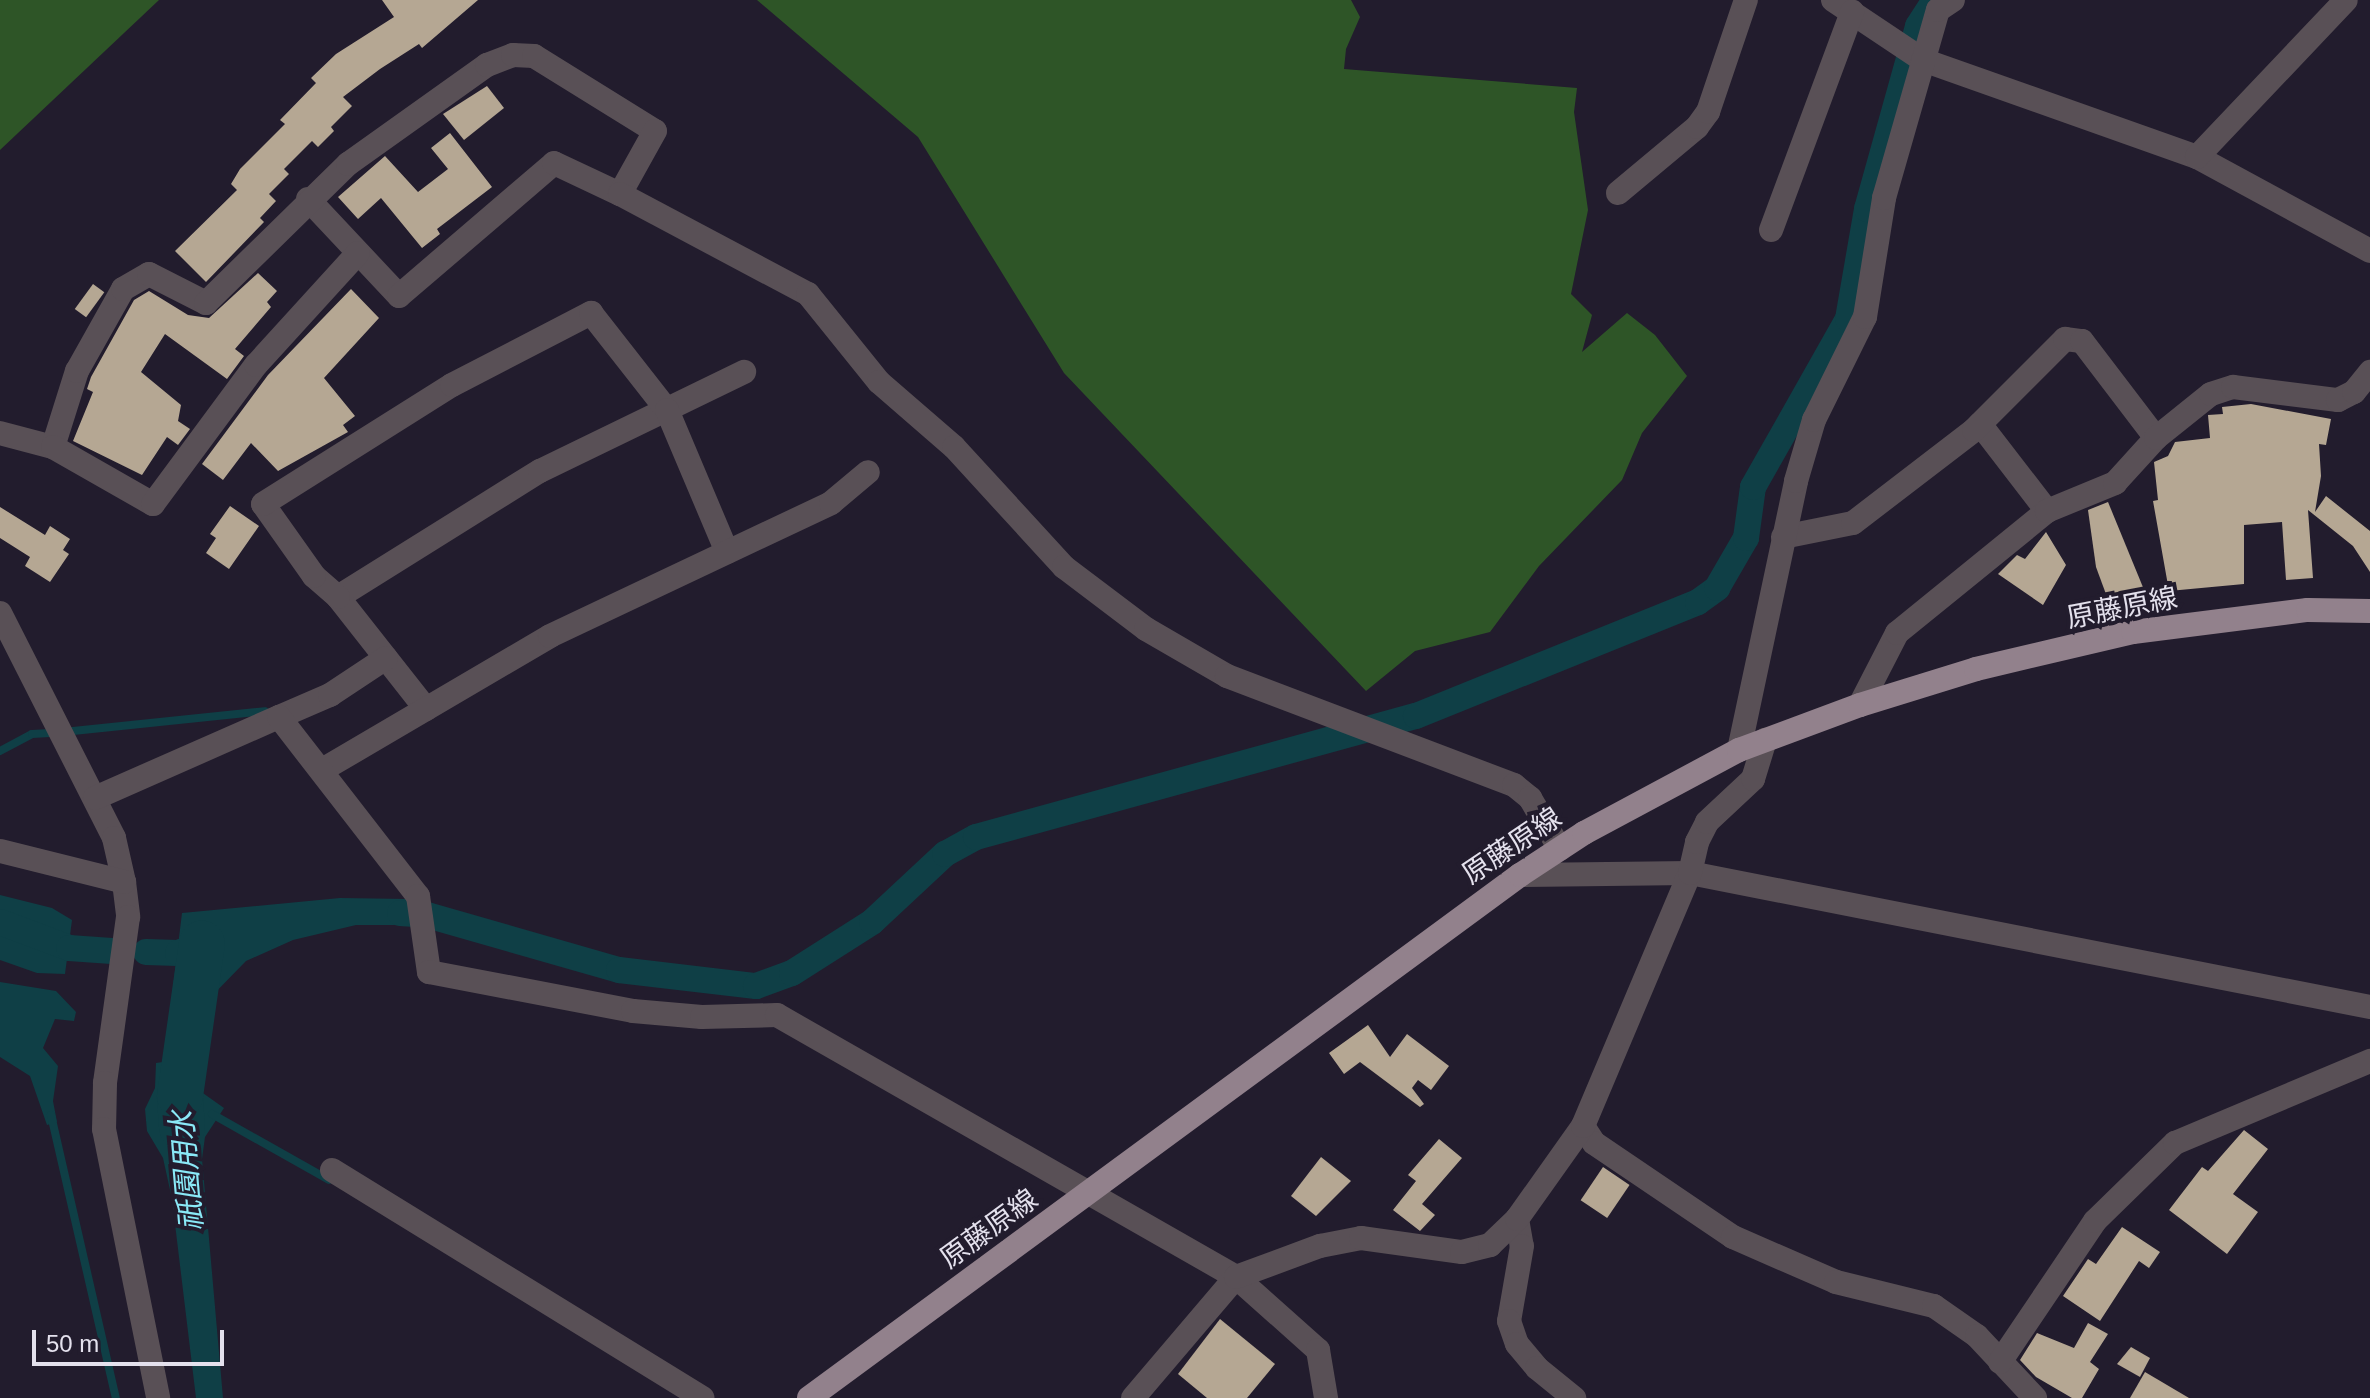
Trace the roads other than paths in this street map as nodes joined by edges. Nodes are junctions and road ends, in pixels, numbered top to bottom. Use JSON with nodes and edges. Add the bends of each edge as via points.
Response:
{"nodes":[{"id":1,"x":1746,"y":0,"type":"edge"},
{"id":2,"x":1953,"y":0,"type":"edge"},
{"id":3,"x":2346,"y":0,"type":"edge"},
{"id":4,"x":1842,"y":6,"type":"edge"},
{"id":5,"x":1923,"y":60,"type":"junction"},
{"id":6,"x":2197,"y":157,"type":"junction"},
{"id":7,"x":1618,"y":193,"type":"dead end"},
{"id":8,"x":620,"y":194,"type":"junction"},
{"id":9,"x":308,"y":199,"type":"junction"},
{"id":10,"x":1771,"y":230,"type":"dead end"},
{"id":11,"x":2370,"y":251,"type":"edge"},
{"id":12,"x":358,"y":253,"type":"junction"},
{"id":13,"x":744,"y":372,"type":"dead end"},
{"id":14,"x":2370,"y":372,"type":"edge"},
{"id":15,"x":667,"y":410,"type":"junction"},
{"id":16,"x":1980,"y":424,"type":"junction"},
{"id":17,"x":0,"y":433,"type":"edge"},
{"id":18,"x":2156,"y":438,"type":"junction"},
{"id":19,"x":53,"y":447,"type":"junction"},
{"id":20,"x":868,"y":472,"type":"dead end"},
{"id":21,"x":2047,"y":511,"type":"junction"},
{"id":22,"x":1783,"y":537,"type":"junction"},
{"id":23,"x":727,"y":552,"type":"junction"},
{"id":24,"x":338,"y":597,"type":"junction"},
{"id":25,"x":2370,"y":611,"type":"edge"},
{"id":26,"x":0,"y":613,"type":"edge"},
{"id":27,"x":386,"y":658,"type":"junction"},
{"id":28,"x":1860,"y":705,"type":"junction"},
{"id":29,"x":426,"y":709,"type":"junction"},
{"id":30,"x":279,"y":717,"type":"junction"},
{"id":31,"x":1765,"y":740,"type":"junction"},
{"id":32,"x":1739,"y":750,"type":"junction"},
{"id":33,"x":322,"y":770,"type":"junction"},
{"id":34,"x":95,"y":798,"type":"junction"},
{"id":35,"x":1560,"y":849,"type":"junction"},
{"id":36,"x":0,"y":851,"type":"edge"},
{"id":37,"x":1690,"y":873,"type":"junction"},
{"id":38,"x":1520,"y":875,"type":"junction"},
{"id":39,"x":124,"y":882,"type":"junction"},
{"id":40,"x":2370,"y":1007,"type":"edge"},
{"id":41,"x":2370,"y":1061,"type":"edge"},
{"id":42,"x":1583,"y":1126,"type":"junction"},
{"id":43,"x":332,"y":1170,"type":"dead end"},
{"id":44,"x":1087,"y":1194,"type":"junction"},
{"id":45,"x":1517,"y":1219,"type":"junction"},
{"id":46,"x":1236,"y":1277,"type":"junction"},
{"id":47,"x":2006,"y":1380,"type":"edge"},
{"id":48,"x":158,"y":1398,"type":"edge"},
{"id":49,"x":702,"y":1398,"type":"edge"},
{"id":50,"x":809,"y":1398,"type":"edge"},
{"id":51,"x":1133,"y":1398,"type":"edge"},
{"id":52,"x":1326,"y":1398,"type":"edge"},
{"id":53,"x":1574,"y":1398,"type":"edge"},
{"id":54,"x":2035,"y":1398,"type":"edge"}],
"edges":[{"from":1,"to":7,"type":"street","via":[[1708,112]]},
{"from":2,"to":5,"type":"street","via":[[1938,10]]},
{"from":3,"to":6,"type":"street"},
{"from":4,"to":5,"type":"street"},
{"from":4,"to":10,"type":"street"},
{"from":5,"to":6,"type":"street"},
{"from":5,"to":22,"type":"street","via":[[1884,198],[1865,317],[1814,420]]},
{"from":6,"to":11,"type":"street"},
{"from":8,"to":9,"type":"street","via":[[655,131],[534,56],[513,55],[487,65],[407,121]]},
{"from":8,"to":12,"type":"street","via":[[554,163],[399,296]]},
{"from":8,"to":35,"type":"street","via":[[808,294],[879,382],[954,447],[1064,567],[1146,629],[1227,676],[1514,785],[1530,798]]},
{"from":9,"to":12,"type":"street"},
{"from":9,"to":19,"type":"street","via":[[206,303],[149,274],[123,289],[77,371]]},
{"from":12,"to":19,"type":"street","via":[[256,365],[153,504]]},
{"from":13,"to":15,"type":"street"},
{"from":14,"to":18,"type":"street","via":[[2354,392],[2338,400],[2233,387],[2211,394]]},
{"from":15,"to":23,"type":"street"},
{"from":15,"to":24,"type":"street","via":[[540,471]]},
{"from":15,"to":24,"type":"street","via":[[591,313],[452,385],[263,504],[314,576]]},
{"from":16,"to":18,"type":"street","via":[[2065,339],[2082,341]]},
{"from":16,"to":21,"type":"street"},
{"from":16,"to":22,"type":"street","via":[[1853,523]]},
{"from":17,"to":19,"type":"street"},
{"from":18,"to":21,"type":"street","via":[[2115,483]]},
{"from":20,"to":23,"type":"street","via":[[831,503]]},
{"from":21,"to":28,"type":"street","via":[[1897,633]]},
{"from":22,"to":32,"type":"street"},
{"from":23,"to":29,"type":"street","via":[[550,636]]},
{"from":24,"to":27,"type":"street"},
{"from":25,"to":28,"type":"main road","name":"原藤原線","via":[[2308,610],[2133,632],[1976,669]]},
{"from":26,"to":34,"type":"street"},
{"from":27,"to":29,"type":"street"},
{"from":27,"to":30,"type":"street","via":[[330,695]]},
{"from":28,"to":31,"type":"main road","name":"原藤原線"},
{"from":29,"to":33,"type":"street"},
{"from":30,"to":33,"type":"street"},
{"from":30,"to":34,"type":"street"},
{"from":31,"to":32,"type":"main road","name":"原藤原線"},
{"from":31,"to":37,"type":"street","via":[[1753,779],[1707,822]]},
{"from":32,"to":35,"type":"main road","name":"原藤原線"},
{"from":33,"to":44,"type":"street","via":[[419,903],[429,972],[633,1011],[702,1017],[777,1015]]},
{"from":34,"to":39,"type":"street","via":[[114,838]]},
{"from":35,"to":38,"type":"main road","name":"原藤原線"},
{"from":36,"to":39,"type":"street"},
{"from":37,"to":38,"type":"street"},
{"from":37,"to":40,"type":"street"},
{"from":37,"to":42,"type":"street"},
{"from":38,"to":44,"type":"main road","name":"原藤原線"},
{"from":39,"to":48,"type":"street","via":[[128,917],[105,1083],[104,1129]]},
{"from":41,"to":47,"type":"street","via":[[2175,1143],[2095,1221]]},
{"from":42,"to":45,"type":"street"},
{"from":42,"to":47,"type":"street","via":[[1594,1143],[1733,1237],[1836,1282],[1934,1306],[1977,1336]]},
{"from":43,"to":49,"type":"street"},
{"from":44,"to":46,"type":"street"},
{"from":44,"to":50,"type":"main road","name":"原藤原線"},
{"from":45,"to":46,"type":"street","via":[[1490,1245],[1462,1252],[1361,1238],[1320,1246]]},
{"from":45,"to":53,"type":"street","via":[[1522,1246],[1509,1321],[1517,1344],[1537,1368]]},
{"from":46,"to":51,"type":"street"},
{"from":46,"to":52,"type":"street","via":[[1318,1350]]},
{"from":47,"to":54,"type":"street"}]}
